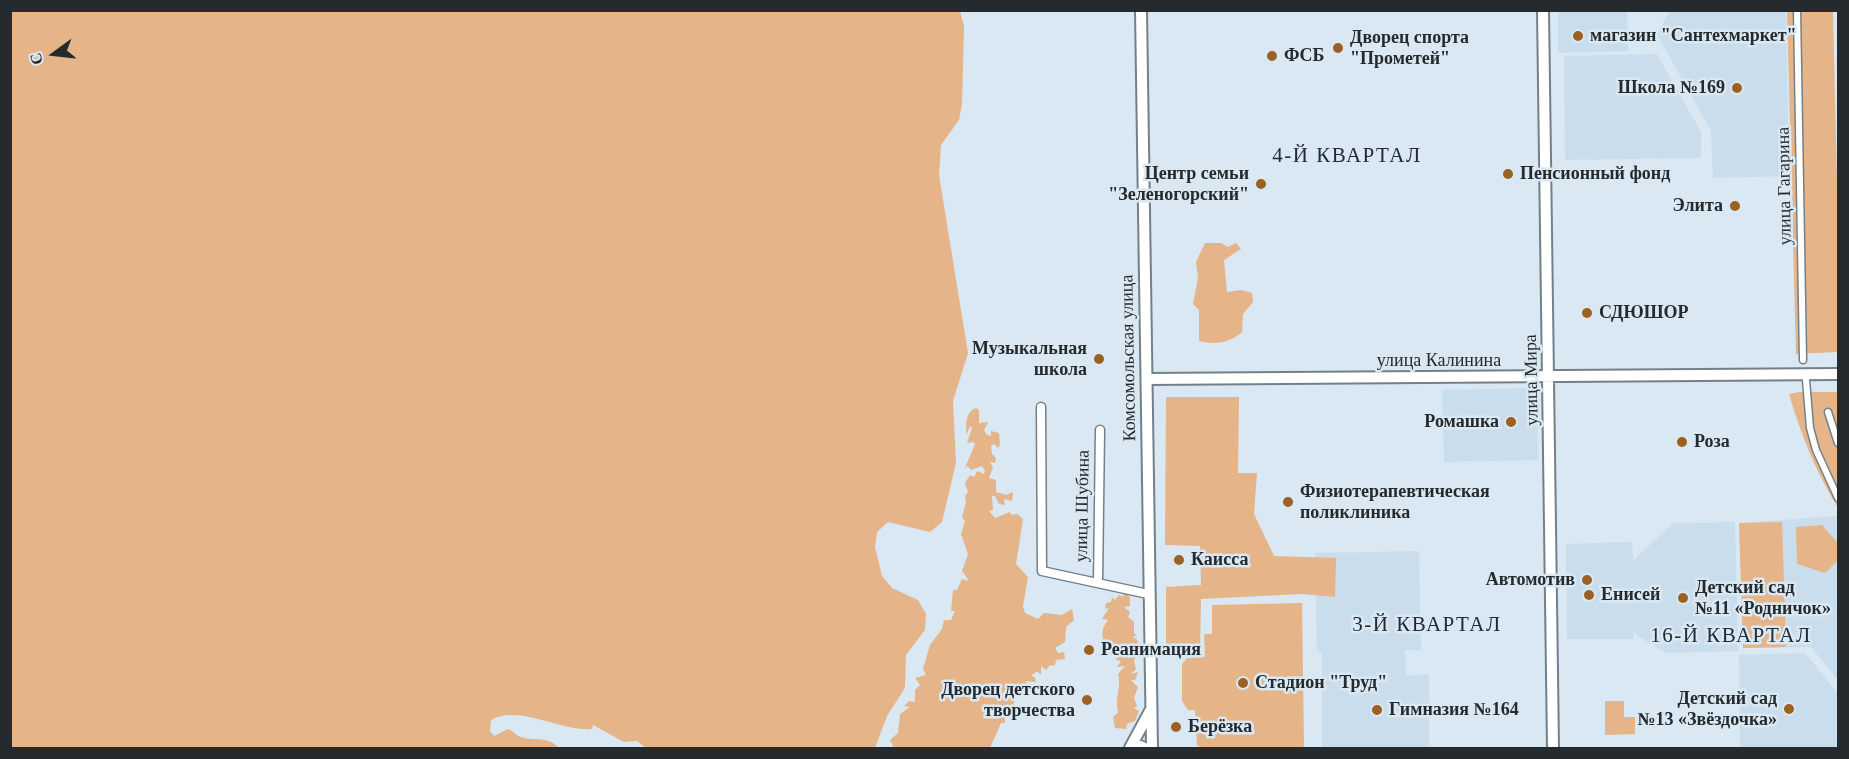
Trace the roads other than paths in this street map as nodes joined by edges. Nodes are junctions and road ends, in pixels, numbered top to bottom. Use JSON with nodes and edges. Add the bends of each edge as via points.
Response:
{"nodes":[{"id":1,"x":1141,"y":10,"type":"edge"},
{"id":2,"x":1543,"y":10,"type":"edge"},
{"id":3,"x":1797,"y":10,"type":"edge"},
{"id":4,"x":1803,"y":360,"type":"dead end"},
{"id":5,"x":1839,"y":374,"type":"edge"},
{"id":6,"x":1548,"y":377,"type":"junction"},
{"id":7,"x":1147,"y":379,"type":"junction"},
{"id":8,"x":1806,"y":380,"type":"dead end"},
{"id":9,"x":1041,"y":407,"type":"dead end"},
{"id":10,"x":1828,"y":412,"type":"dead end"},
{"id":11,"x":1100,"y":430,"type":"dead end"},
{"id":12,"x":1839,"y":443,"type":"edge"},
{"id":13,"x":1839,"y":498,"type":"edge"},
{"id":14,"x":1098,"y":582,"type":"junction"},
{"id":15,"x":1148,"y":594,"type":"junction"},
{"id":16,"x":1152,"y":705,"type":"junction"},
{"id":17,"x":1131,"y":747,"type":"edge"},
{"id":18,"x":1147,"y":748,"type":"edge"},
{"id":19,"x":1152,"y":748,"type":"edge"},
{"id":20,"x":1553,"y":748,"type":"edge"}],
"edges":[{"from":1,"to":7,"type":"street","name":"Комсомольская улица"},
{"from":2,"to":6,"type":"street","name":"улица Мира"},
{"from":3,"to":4,"type":"street","name":"улица Гагарина"},
{"from":5,"to":6,"type":"street","name":"улица Калинина"},
{"from":6,"to":7,"type":"street","name":"улица Калинина"},
{"from":6,"to":20,"type":"street","name":"улица Мира"},
{"from":7,"to":15,"type":"street","name":"Комсомольская улица"},
{"from":8,"to":13,"type":"street","via":[[1816,450]]},
{"from":9,"to":14,"type":"street","via":[[1042,571]]},
{"from":10,"to":12,"type":"street"},
{"from":11,"to":14,"type":"street","name":"улица Шубина"},
{"from":14,"to":15,"type":"street"},
{"from":15,"to":16,"type":"street","name":"Комсомольская улица"},
{"from":16,"to":17,"type":"street","name":"Комсомольская улица"},
{"from":16,"to":19,"type":"street","name":"Комсомольская улица"},
{"from":17,"to":18,"type":"street"}]}
